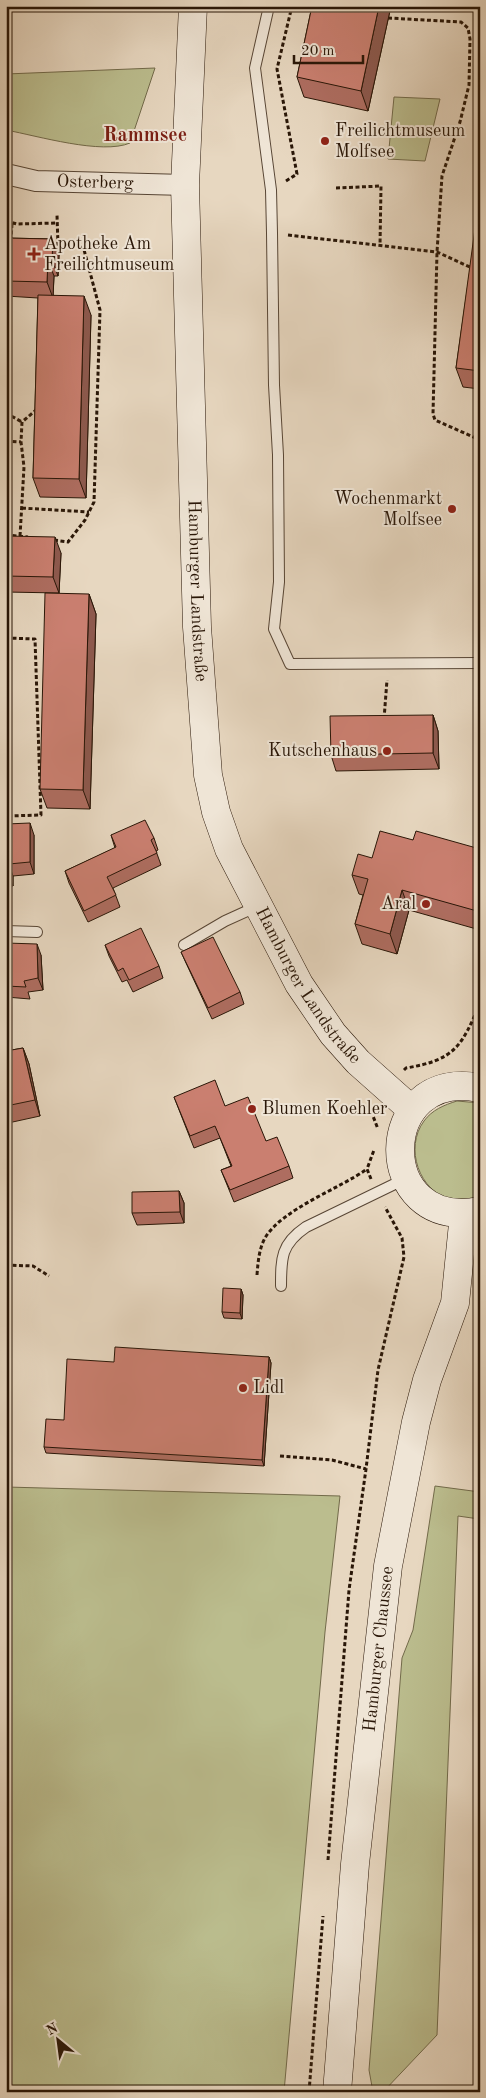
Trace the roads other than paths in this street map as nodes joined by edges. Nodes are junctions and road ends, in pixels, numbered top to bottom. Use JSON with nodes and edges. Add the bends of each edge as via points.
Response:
{"nodes":[{"id":1,"x":193,"y":6,"type":"edge"},
{"id":2,"x":269,"y":6,"type":"edge"},
{"id":3,"x":6,"y":174,"type":"edge"},
{"id":4,"x":185,"y":185,"type":"junction"},
{"id":5,"x":480,"y":663,"type":"edge"},
{"id":6,"x":258,"y":906,"type":"junction"},
{"id":7,"x":6,"y":931,"type":"edge"},
{"id":8,"x":37,"y":932,"type":"dead end"},
{"id":9,"x":184,"y":945,"type":"dead end"},
{"id":10,"x":480,"y":1088,"type":"edge"},
{"id":11,"x":412,"y":1110,"type":"junction"},
{"id":12,"x":406,"y":1179,"type":"junction"},
{"id":13,"x":472,"y":1213,"type":"edge"},
{"id":14,"x":281,"y":1286,"type":"dead end"},
{"id":15,"x":338,"y":2092,"type":"edge"}],
"edges":[{"from":1,"to":4,"type":"main road","name":"Hamburger Landstraße"},
{"from":2,"to":5,"type":"lane","via":[[255,68],[271,190],[279,582],[274,629],[290,664]]},
{"from":3,"to":4,"type":"street","name":"Osterberg","via":[[36,181]]},
{"from":4,"to":6,"type":"main road","name":"Hamburger Landstraße","via":[[197,627],[208,775],[229,849]]},
{"from":6,"to":9,"type":"lane"},
{"from":6,"to":11,"type":"main road","name":"Hamburger Landstraße","via":[[300,984],[325,1024],[358,1062],[377,1098]]},
{"from":7,"to":8,"type":"lane"},
{"from":10,"to":11,"type":"main road","via":[[467,1085],[446,1087],[427,1096]]},
{"from":11,"to":12,"type":"main road","via":[[403,1126],[399,1144],[400,1162]]},
{"from":12,"to":13,"type":"main road","via":[[416,1194],[430,1205],[446,1212]]},
{"from":12,"to":14,"type":"lane","via":[[291,1237],[282,1257]]},
{"from":13,"to":15,"type":"main road","name":"Hamburger Chaussee","via":[[455,1304],[427,1380],[416,1422],[388,1566],[355,1864]]}]}
